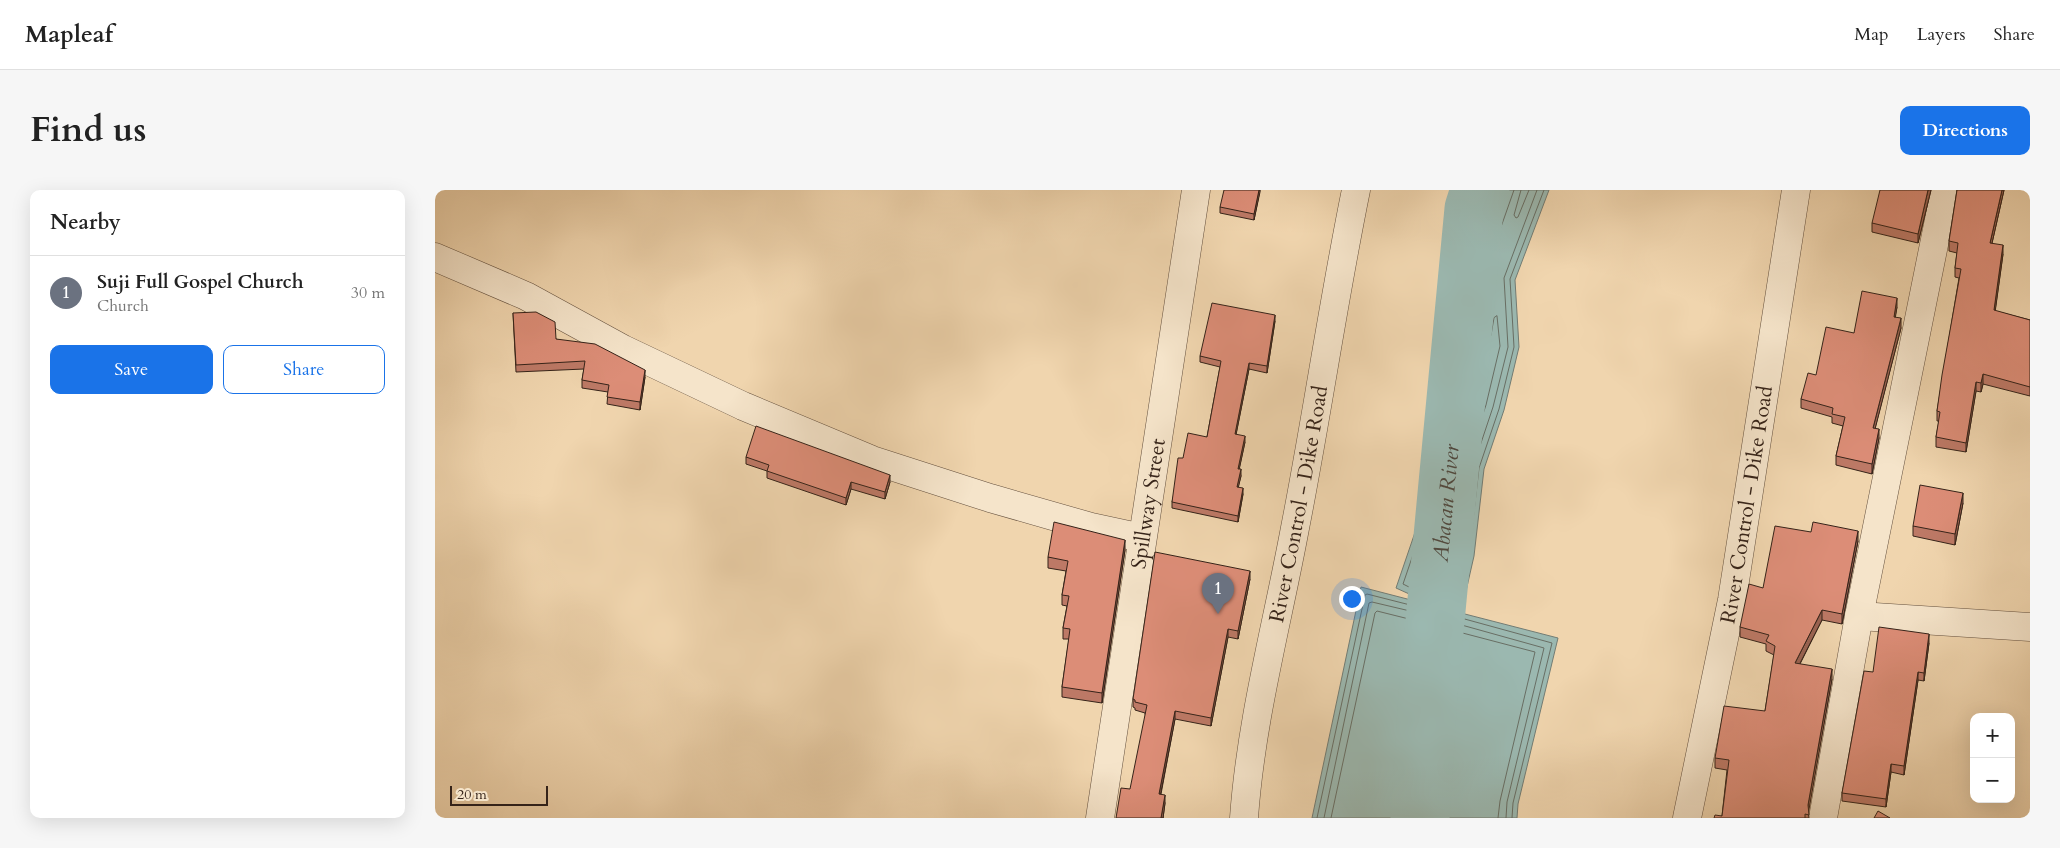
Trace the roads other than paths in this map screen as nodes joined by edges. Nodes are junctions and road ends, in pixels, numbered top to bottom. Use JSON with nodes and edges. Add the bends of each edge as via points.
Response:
{"nodes":[{"id":1,"x":1196,"y":190,"type":"edge"},
{"id":2,"x":1356,"y":190,"type":"edge"},
{"id":3,"x":1796,"y":190,"type":"edge"},
{"id":4,"x":1945,"y":190,"type":"edge"},
{"id":5,"x":435,"y":257,"type":"edge"},
{"id":6,"x":1142,"y":538,"type":"junction"},
{"id":7,"x":1859,"y":616,"type":"junction"},
{"id":8,"x":2030,"y":627,"type":"edge"},
{"id":9,"x":1100,"y":818,"type":"edge"},
{"id":10,"x":1244,"y":818,"type":"edge"},
{"id":11,"x":1687,"y":818,"type":"edge"},
{"id":12,"x":1823,"y":818,"type":"edge"}],
"edges":[{"from":1,"to":6,"type":"street","name":"Spillway Street"},
{"from":2,"to":10,"type":"street","name":"River Control - Dike Road","via":[[1299,509],[1258,701]]},
{"from":3,"to":11,"type":"street","name":"River Control - Dike Road","via":[[1732,600]]},
{"from":4,"to":7,"type":"street"},
{"from":5,"to":6,"type":"street","via":[[526,296],[623,349],[743,406],[872,460],[990,498]]},
{"from":6,"to":9,"type":"street","name":"Spillway Street"},
{"from":7,"to":8,"type":"street"},
{"from":7,"to":12,"type":"street"}]}
